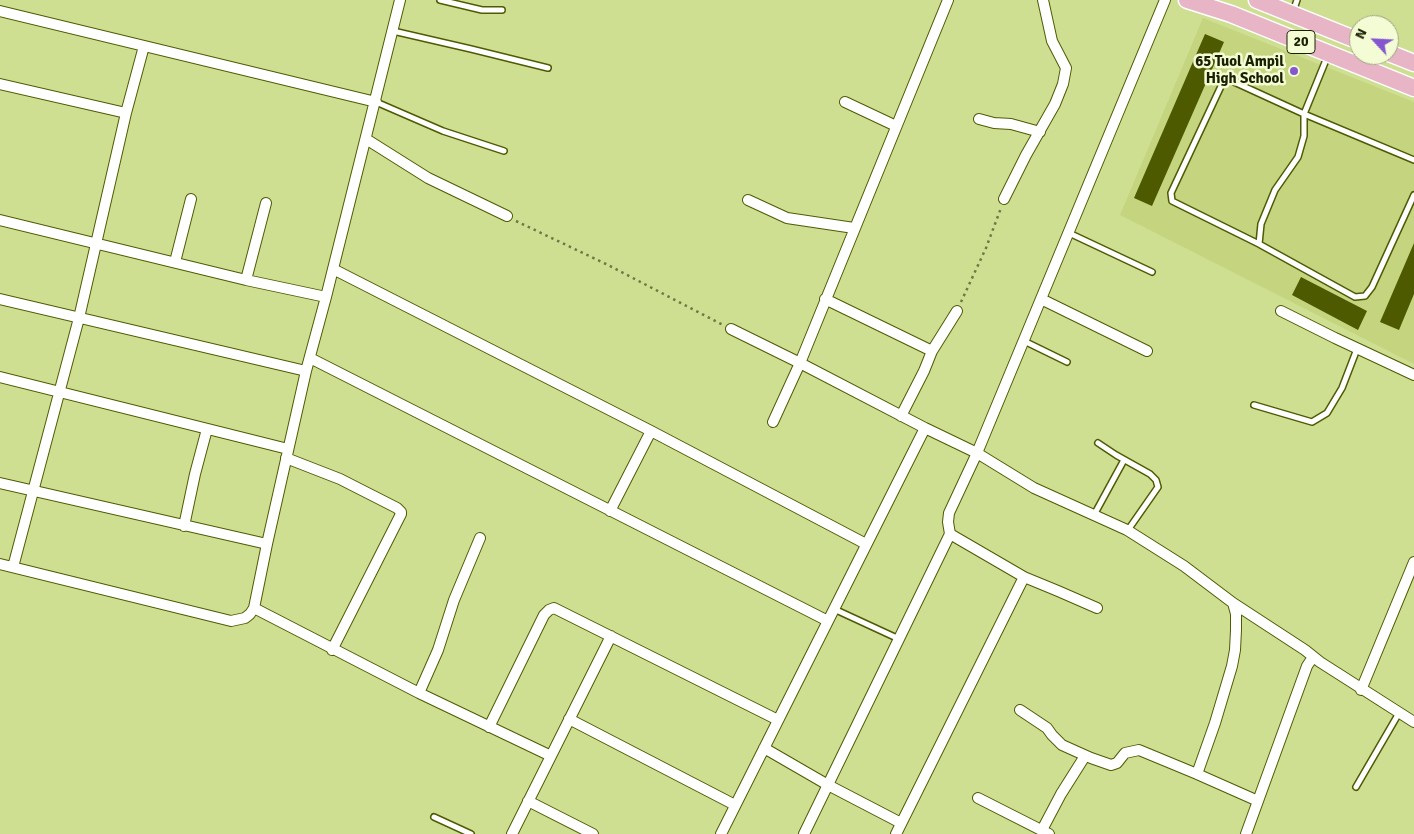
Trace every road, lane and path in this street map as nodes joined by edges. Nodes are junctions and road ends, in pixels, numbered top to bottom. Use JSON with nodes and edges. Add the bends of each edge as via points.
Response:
{"nodes":[{"id":1,"x":400,"y":0,"type":"edge"},
{"id":2,"x":440,"y":0,"type":"edge"},
{"id":3,"x":948,"y":0,"type":"edge"},
{"id":4,"x":1043,"y":0,"type":"edge"},
{"id":5,"x":1165,"y":0,"type":"edge"},
{"id":6,"x":1187,"y":0,"type":"edge"},
{"id":7,"x":1257,"y":0,"type":"edge"},
{"id":8,"x":1295,"y":7,"type":"edge"},
{"id":9,"x":502,"y":10,"type":"dead end"},
{"id":10,"x":0,"y":11,"type":"edge"},
{"id":11,"x":392,"y":31,"type":"junction"},
{"id":12,"x":1337,"y":33,"type":"junction"},
{"id":13,"x":1349,"y":38,"type":"edge"},
{"id":14,"x":144,"y":46,"type":"junction"},
{"id":15,"x":1328,"y":54,"type":"junction"},
{"id":16,"x":1399,"y":57,"type":"edge"},
{"id":17,"x":1414,"y":63,"type":"edge"},
{"id":18,"x":548,"y":68,"type":"dead end"},
{"id":19,"x":0,"y":84,"type":"edge"},
{"id":20,"x":1414,"y":88,"type":"edge"},
{"id":21,"x":376,"y":102,"type":"junction"},
{"id":22,"x":845,"y":102,"type":"dead end"},
{"id":23,"x":126,"y":113,"type":"junction"},
{"id":24,"x":1304,"y":114,"type":"junction"},
{"id":25,"x":979,"y":119,"type":"dead end"},
{"id":26,"x":896,"y":126,"type":"junction"},
{"id":27,"x":1040,"y":132,"type":"junction"},
{"id":28,"x":366,"y":139,"type":"junction"},
{"id":29,"x":504,"y":151,"type":"dead end"},
{"id":30,"x":1414,"y":160,"type":"edge"},
{"id":31,"x":1414,"y":195,"type":"edge"},
{"id":32,"x":191,"y":199,"type":"dead end"},
{"id":33,"x":1004,"y":199,"type":"joint"},
{"id":34,"x":748,"y":200,"type":"dead end"},
{"id":35,"x":266,"y":203,"type":"dead end"},
{"id":36,"x":507,"y":216,"type":"joint"},
{"id":37,"x":0,"y":220,"type":"edge"},
{"id":38,"x":854,"y":228,"type":"junction"},
{"id":39,"x":1069,"y":233,"type":"junction"},
{"id":40,"x":97,"y":244,"type":"junction"},
{"id":41,"x":1259,"y":244,"type":"junction"},
{"id":42,"x":175,"y":262,"type":"junction"},
{"id":43,"x":333,"y":269,"type":"junction"},
{"id":44,"x":1152,"y":272,"type":"dead end"},
{"id":45,"x":246,"y":280,"type":"junction"},
{"id":46,"x":326,"y":297,"type":"junction"},
{"id":47,"x":0,"y":299,"type":"edge"},
{"id":48,"x":825,"y":299,"type":"junction"},
{"id":49,"x":1041,"y":299,"type":"junction"},
{"id":50,"x":957,"y":311,"type":"joint"},
{"id":51,"x":1281,"y":311,"type":"dead end"},
{"id":52,"x":79,"y":318,"type":"junction"},
{"id":53,"x":731,"y":329,"type":"joint"},
{"id":54,"x":1024,"y":341,"type":"junction"},
{"id":55,"x":1357,"y":349,"type":"junction"},
{"id":56,"x":932,"y":351,"type":"junction"},
{"id":57,"x":1147,"y":351,"type":"dead end"},
{"id":58,"x":310,"y":358,"type":"junction"},
{"id":59,"x":800,"y":362,"type":"junction"},
{"id":60,"x":1067,"y":362,"type":"dead end"},
{"id":61,"x":306,"y":371,"type":"junction"},
{"id":62,"x":1414,"y":375,"type":"edge"},
{"id":63,"x":0,"y":377,"type":"edge"},
{"id":64,"x":59,"y":392,"type":"junction"},
{"id":65,"x":1254,"y":405,"type":"dead end"},
{"id":66,"x":900,"y":416,"type":"junction"},
{"id":67,"x":773,"y":422,"type":"dead end"},
{"id":68,"x":207,"y":428,"type":"junction"},
{"id":69,"x":925,"y":428,"type":"junction"},
{"id":70,"x":651,"y":431,"type":"junction"},
{"id":71,"x":1098,"y":443,"type":"dead end"},
{"id":72,"x":977,"y":453,"type":"junction"},
{"id":73,"x":287,"y":454,"type":"junction"},
{"id":74,"x":1124,"y":460,"type":"junction"},
{"id":75,"x":0,"y":483,"type":"edge"},
{"id":76,"x":32,"y":491,"type":"junction"},
{"id":77,"x":610,"y":511,"type":"junction"},
{"id":78,"x":1094,"y":516,"type":"junction"},
{"id":79,"x":184,"y":526,"type":"junction"},
{"id":80,"x":1127,"y":530,"type":"junction"},
{"id":81,"x":950,"y":534,"type":"junction"},
{"id":82,"x":480,"y":538,"type":"dead end"},
{"id":83,"x":267,"y":544,"type":"junction"},
{"id":84,"x":866,"y":544,"type":"junction"},
{"id":85,"x":1414,"y":562,"type":"edge"},
{"id":86,"x":0,"y":564,"type":"edge"},
{"id":87,"x":13,"y":567,"type":"junction"},
{"id":88,"x":1024,"y":578,"type":"junction"},
{"id":89,"x":1233,"y":603,"type":"junction"},
{"id":90,"x":254,"y":608,"type":"junction"},
{"id":91,"x":1097,"y":608,"type":"dead end"},
{"id":92,"x":834,"y":609,"type":"junction"},
{"id":93,"x":828,"y":620,"type":"junction"},
{"id":94,"x":611,"y":636,"type":"junction"},
{"id":95,"x":899,"y":640,"type":"junction"},
{"id":96,"x":332,"y":650,"type":"junction"},
{"id":97,"x":1312,"y":657,"type":"junction"},
{"id":98,"x":1361,"y":690,"type":"junction"},
{"id":99,"x":419,"y":694,"type":"junction"},
{"id":100,"x":1020,"y":710,"type":"dead end"},
{"id":101,"x":1400,"y":713,"type":"junction"},
{"id":102,"x":570,"y":719,"type":"junction"},
{"id":103,"x":778,"y":720,"type":"junction"},
{"id":104,"x":1414,"y":722,"type":"edge"},
{"id":105,"x":489,"y":727,"type":"junction"},
{"id":106,"x":764,"y":748,"type":"junction"},
{"id":107,"x":551,"y":756,"type":"junction"},
{"id":108,"x":1085,"y":756,"type":"junction"},
{"id":109,"x":1197,"y":774,"type":"junction"},
{"id":110,"x":828,"y":785,"type":"junction"},
{"id":111,"x":1356,"y":787,"type":"dead end"},
{"id":112,"x":978,"y":798,"type":"dead end"},
{"id":113,"x":528,"y":801,"type":"junction"},
{"id":114,"x":1258,"y":801,"type":"junction"},
{"id":115,"x":735,"y":805,"type":"junction"},
{"id":116,"x":434,"y":816,"type":"dead end"},
{"id":117,"x":901,"y":823,"type":"junction"},
{"id":118,"x":1045,"y":832,"type":"edge"},
{"id":119,"x":471,"y":834,"type":"edge"},
{"id":120,"x":512,"y":834,"type":"edge"},
{"id":121,"x":593,"y":834,"type":"edge"},
{"id":122,"x":721,"y":834,"type":"edge"},
{"id":123,"x":804,"y":834,"type":"edge"},
{"id":124,"x":896,"y":834,"type":"edge"},
{"id":125,"x":1246,"y":834,"type":"edge"}],
"edges":[{"from":1,"to":11,"type":"street"},
{"from":2,"to":9,"type":"lane","via":[[482,10]]},
{"from":3,"to":26,"type":"street"},
{"from":4,"to":27,"type":"street","via":[[1052,41],[1066,68],[1055,104]]},
{"from":5,"to":39,"type":"street"},
{"from":6,"to":15,"type":"main road","number":"20","via":[[1231,14]]},
{"from":7,"to":8,"type":"main road","number":"20"},
{"from":8,"to":12,"type":"main road","number":"20"},
{"from":10,"to":14,"type":"street"},
{"from":11,"to":18,"type":"lane"},
{"from":11,"to":21,"type":"street"},
{"from":12,"to":13,"type":"main road","number":"20"},
{"from":12,"to":15,"type":"main road"},
{"from":14,"to":21,"type":"street"},
{"from":14,"to":23,"type":"street"},
{"from":15,"to":20,"type":"main road","number":"20"},
{"from":15,"to":24,"type":"lane"},
{"from":16,"to":17,"type":"main road"},
{"from":19,"to":23,"type":"street"},
{"from":21,"to":28,"type":"street"},
{"from":21,"to":29,"type":"lane","via":[[443,131]]},
{"from":22,"to":26,"type":"street"},
{"from":23,"to":40,"type":"street"},
{"from":24,"to":30,"type":"lane"},
{"from":24,"to":41,"type":"lane","via":[[1304,136],[1298,156],[1275,190],[1261,224]]},
{"from":24,"to":41,"type":"lane","via":[[1232,81],[1223,82],[1171,193],[1172,201]]},
{"from":25,"to":27,"type":"street"},
{"from":26,"to":38,"type":"street"},
{"from":27,"to":33,"type":"street"},
{"from":28,"to":36,"type":"street","via":[[428,178]]},
{"from":28,"to":43,"type":"street"},
{"from":31,"to":41,"type":"lane","via":[[1365,296],[1355,297]]},
{"from":32,"to":42,"type":"street"},
{"from":33,"to":50,"type":"path"},
{"from":34,"to":38,"type":"street","via":[[787,218]]},
{"from":35,"to":45,"type":"street"},
{"from":36,"to":53,"type":"path"},
{"from":37,"to":40,"type":"street"},
{"from":38,"to":48,"type":"street"},
{"from":39,"to":44,"type":"lane"},
{"from":39,"to":49,"type":"street"},
{"from":40,"to":42,"type":"street"},
{"from":40,"to":52,"type":"street"},
{"from":42,"to":45,"type":"street"},
{"from":43,"to":46,"type":"street"},
{"from":43,"to":70,"type":"street"},
{"from":45,"to":46,"type":"street"},
{"from":46,"to":58,"type":"street"},
{"from":47,"to":52,"type":"street"},
{"from":48,"to":56,"type":"street"},
{"from":48,"to":59,"type":"street"},
{"from":49,"to":54,"type":"street"},
{"from":49,"to":57,"type":"street"},
{"from":50,"to":56,"type":"street"},
{"from":51,"to":55,"type":"street"},
{"from":52,"to":61,"type":"street"},
{"from":52,"to":64,"type":"street"},
{"from":53,"to":59,"type":"street"},
{"from":54,"to":60,"type":"lane"},
{"from":54,"to":72,"type":"street"},
{"from":55,"to":62,"type":"street"},
{"from":55,"to":65,"type":"lane","via":[[1328,413],[1312,422]]},
{"from":56,"to":66,"type":"street"},
{"from":58,"to":61,"type":"street"},
{"from":58,"to":77,"type":"street"},
{"from":59,"to":66,"type":"street"},
{"from":59,"to":67,"type":"street"},
{"from":61,"to":73,"type":"street"},
{"from":63,"to":64,"type":"street"},
{"from":64,"to":68,"type":"street"},
{"from":64,"to":76,"type":"street"},
{"from":66,"to":69,"type":"street"},
{"from":68,"to":73,"type":"street"},
{"from":68,"to":79,"type":"street"},
{"from":69,"to":72,"type":"street"},
{"from":69,"to":84,"type":"street"},
{"from":70,"to":77,"type":"street"},
{"from":70,"to":84,"type":"street"},
{"from":71,"to":74,"type":"lane"},
{"from":72,"to":78,"type":"street","via":[[1034,488]]},
{"from":72,"to":81,"type":"street","via":[[949,513]]},
{"from":73,"to":83,"type":"street"},
{"from":73,"to":96,"type":"street","via":[[401,512]]},
{"from":74,"to":78,"type":"lane"},
{"from":74,"to":80,"type":"lane","via":[[1150,474],[1158,487]]},
{"from":75,"to":76,"type":"street"},
{"from":76,"to":79,"type":"street"},
{"from":76,"to":87,"type":"street"},
{"from":77,"to":93,"type":"street"},
{"from":78,"to":80,"type":"street"},
{"from":79,"to":83,"type":"street"},
{"from":80,"to":89,"type":"street","via":[[1184,566]]},
{"from":81,"to":88,"type":"street"},
{"from":81,"to":95,"type":"street"},
{"from":82,"to":99,"type":"street"},
{"from":83,"to":90,"type":"street"},
{"from":84,"to":92,"type":"street"},
{"from":85,"to":98,"type":"street"},
{"from":86,"to":87,"type":"street"},
{"from":87,"to":90,"type":"street","via":[[231,622],[245,618]]},
{"from":88,"to":91,"type":"street"},
{"from":88,"to":117,"type":"street"},
{"from":89,"to":97,"type":"street"},
{"from":89,"to":109,"type":"street","via":[[1236,630],[1232,666]]},
{"from":90,"to":96,"type":"street"},
{"from":92,"to":93,"type":"street"},
{"from":92,"to":95,"type":"lane"},
{"from":93,"to":103,"type":"street"},
{"from":94,"to":102,"type":"street"},
{"from":94,"to":103,"type":"street"},
{"from":94,"to":105,"type":"street","via":[[554,608],[549,610],[544,614]]},
{"from":95,"to":110,"type":"street"},
{"from":96,"to":99,"type":"street"},
{"from":97,"to":98,"type":"street"},
{"from":97,"to":114,"type":"street"},
{"from":98,"to":101,"type":"street"},
{"from":99,"to":105,"type":"street"},
{"from":100,"to":108,"type":"street","via":[[1047,728],[1062,745]]},
{"from":101,"to":104,"type":"street"},
{"from":101,"to":111,"type":"lane"},
{"from":102,"to":107,"type":"street"},
{"from":102,"to":115,"type":"street"},
{"from":103,"to":106,"type":"street"},
{"from":105,"to":107,"type":"street"},
{"from":106,"to":110,"type":"street"},
{"from":106,"to":115,"type":"street"},
{"from":107,"to":113,"type":"street"},
{"from":108,"to":109,"type":"street","via":[[1111,765],[1125,753],[1139,750]]},
{"from":108,"to":118,"type":"street","via":[[1061,794]]},
{"from":109,"to":114,"type":"street"},
{"from":110,"to":117,"type":"street"},
{"from":110,"to":123,"type":"street"},
{"from":112,"to":118,"type":"street"},
{"from":113,"to":120,"type":"street"},
{"from":113,"to":121,"type":"street"},
{"from":114,"to":125,"type":"street"},
{"from":115,"to":122,"type":"street"},
{"from":116,"to":119,"type":"lane"},
{"from":117,"to":124,"type":"street"}]}
